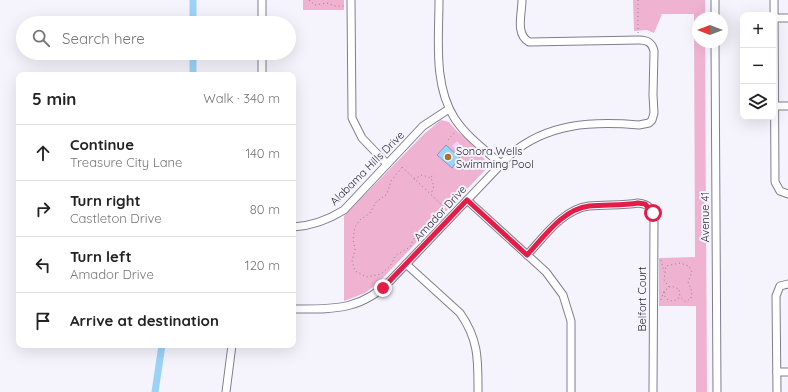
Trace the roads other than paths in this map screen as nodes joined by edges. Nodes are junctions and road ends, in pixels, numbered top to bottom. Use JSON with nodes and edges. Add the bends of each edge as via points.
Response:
{"nodes":[{"id":1,"x":262,"y":0,"type":"edge"},
{"id":2,"x":351,"y":0,"type":"edge"},
{"id":3,"x":439,"y":0,"type":"edge"},
{"id":4,"x":522,"y":0,"type":"edge"},
{"id":5,"x":714,"y":0,"type":"edge"},
{"id":6,"x":774,"y":0,"type":"edge"},
{"id":7,"x":715,"y":12,"type":"edge"},
{"id":8,"x":774,"y":12,"type":"edge"},
{"id":9,"x":262,"y":16,"type":"edge"},
{"id":10,"x":776,"y":18,"type":"edge"},
{"id":11,"x":788,"y":18,"type":"edge"},
{"id":12,"x":715,"y":48,"type":"edge"},
{"id":13,"x":774,"y":48,"type":"edge"},
{"id":14,"x":262,"y":60,"type":"edge"},
{"id":15,"x":262,"y":72,"type":"edge"},
{"id":16,"x":775,"y":84,"type":"edge"},
{"id":17,"x":776,"y":106,"type":"edge"},
{"id":18,"x":788,"y":106,"type":"edge"},
{"id":19,"x":449,"y":109,"type":"junction"},
{"id":20,"x":775,"y":120,"type":"edge"},
{"id":21,"x":387,"y":164,"type":"junction"},
{"id":22,"x":501,"y":164,"type":"junction"},
{"id":23,"x":788,"y":194,"type":"edge"},
{"id":24,"x":467,"y":200,"type":"junction"},
{"id":25,"x":296,"y":226,"type":"edge"},
{"id":26,"x":527,"y":255,"type":"junction"},
{"id":27,"x":406,"y":264,"type":"junction"},
{"id":28,"x":788,"y":284,"type":"edge"},
{"id":29,"x":296,"y":309,"type":"edge"},
{"id":30,"x":232,"y":348,"type":"edge"},
{"id":31,"x":777,"y":372,"type":"junction"},
{"id":32,"x":788,"y":372,"type":"edge"},
{"id":33,"x":226,"y":392,"type":"edge"},
{"id":34,"x":478,"y":392,"type":"edge"},
{"id":35,"x":571,"y":392,"type":"edge"},
{"id":36,"x":653,"y":392,"type":"edge"},
{"id":37,"x":717,"y":392,"type":"edge"},
{"id":38,"x":777,"y":392,"type":"edge"}],
"edges":[{"from":1,"to":9,"type":"street"},
{"from":2,"to":21,"type":"street","via":[[352,118],[362,138]]},
{"from":3,"to":19,"type":"street","via":[[440,76]]},
{"from":4,"to":22,"type":"street","name":"Amador Drive","via":[[520,29],[525,39],[535,42],[638,40],[653,45],[654,112],[649,123],[639,125],[578,124],[556,129],[530,140]]},
{"from":5,"to":7,"type":"street"},
{"from":6,"to":8,"type":"street"},
{"from":10,"to":11,"type":"street"},
{"from":12,"to":37,"type":"street","name":"Avenue 41"},
{"from":13,"to":16,"type":"street"},
{"from":14,"to":15,"type":"street"},
{"from":17,"to":18,"type":"street"},
{"from":19,"to":21,"type":"street","name":"Alabama Hills Drive","via":[[423,126]]},
{"from":19,"to":22,"type":"street","via":[[466,132]]},
{"from":20,"to":23,"type":"street","via":[[775,182],[780,191]]},
{"from":21,"to":25,"type":"street","name":"Alabama Hills Drive","via":[[348,206],[332,218]]},
{"from":22,"to":24,"type":"street","name":"Amador Drive"},
{"from":24,"to":26,"type":"street"},
{"from":24,"to":27,"type":"street","name":"Amador Drive"},
{"from":26,"to":35,"type":"street","via":[[554,280],[567,304],[571,321]]},
{"from":26,"to":36,"type":"street","name":"Belfort Court","via":[[560,221],[577,209],[638,203],[650,208],[654,220]]},
{"from":27,"to":29,"type":"street","name":"Amador Drive","via":[[383,288],[363,302],[343,308]]},
{"from":27,"to":34,"type":"street","via":[[460,313],[467,323],[476,346]]},
{"from":28,"to":31,"type":"street","via":[[780,286],[776,296]]},
{"from":30,"to":33,"type":"street"},
{"from":31,"to":32,"type":"street"},
{"from":31,"to":38,"type":"street"}]}
